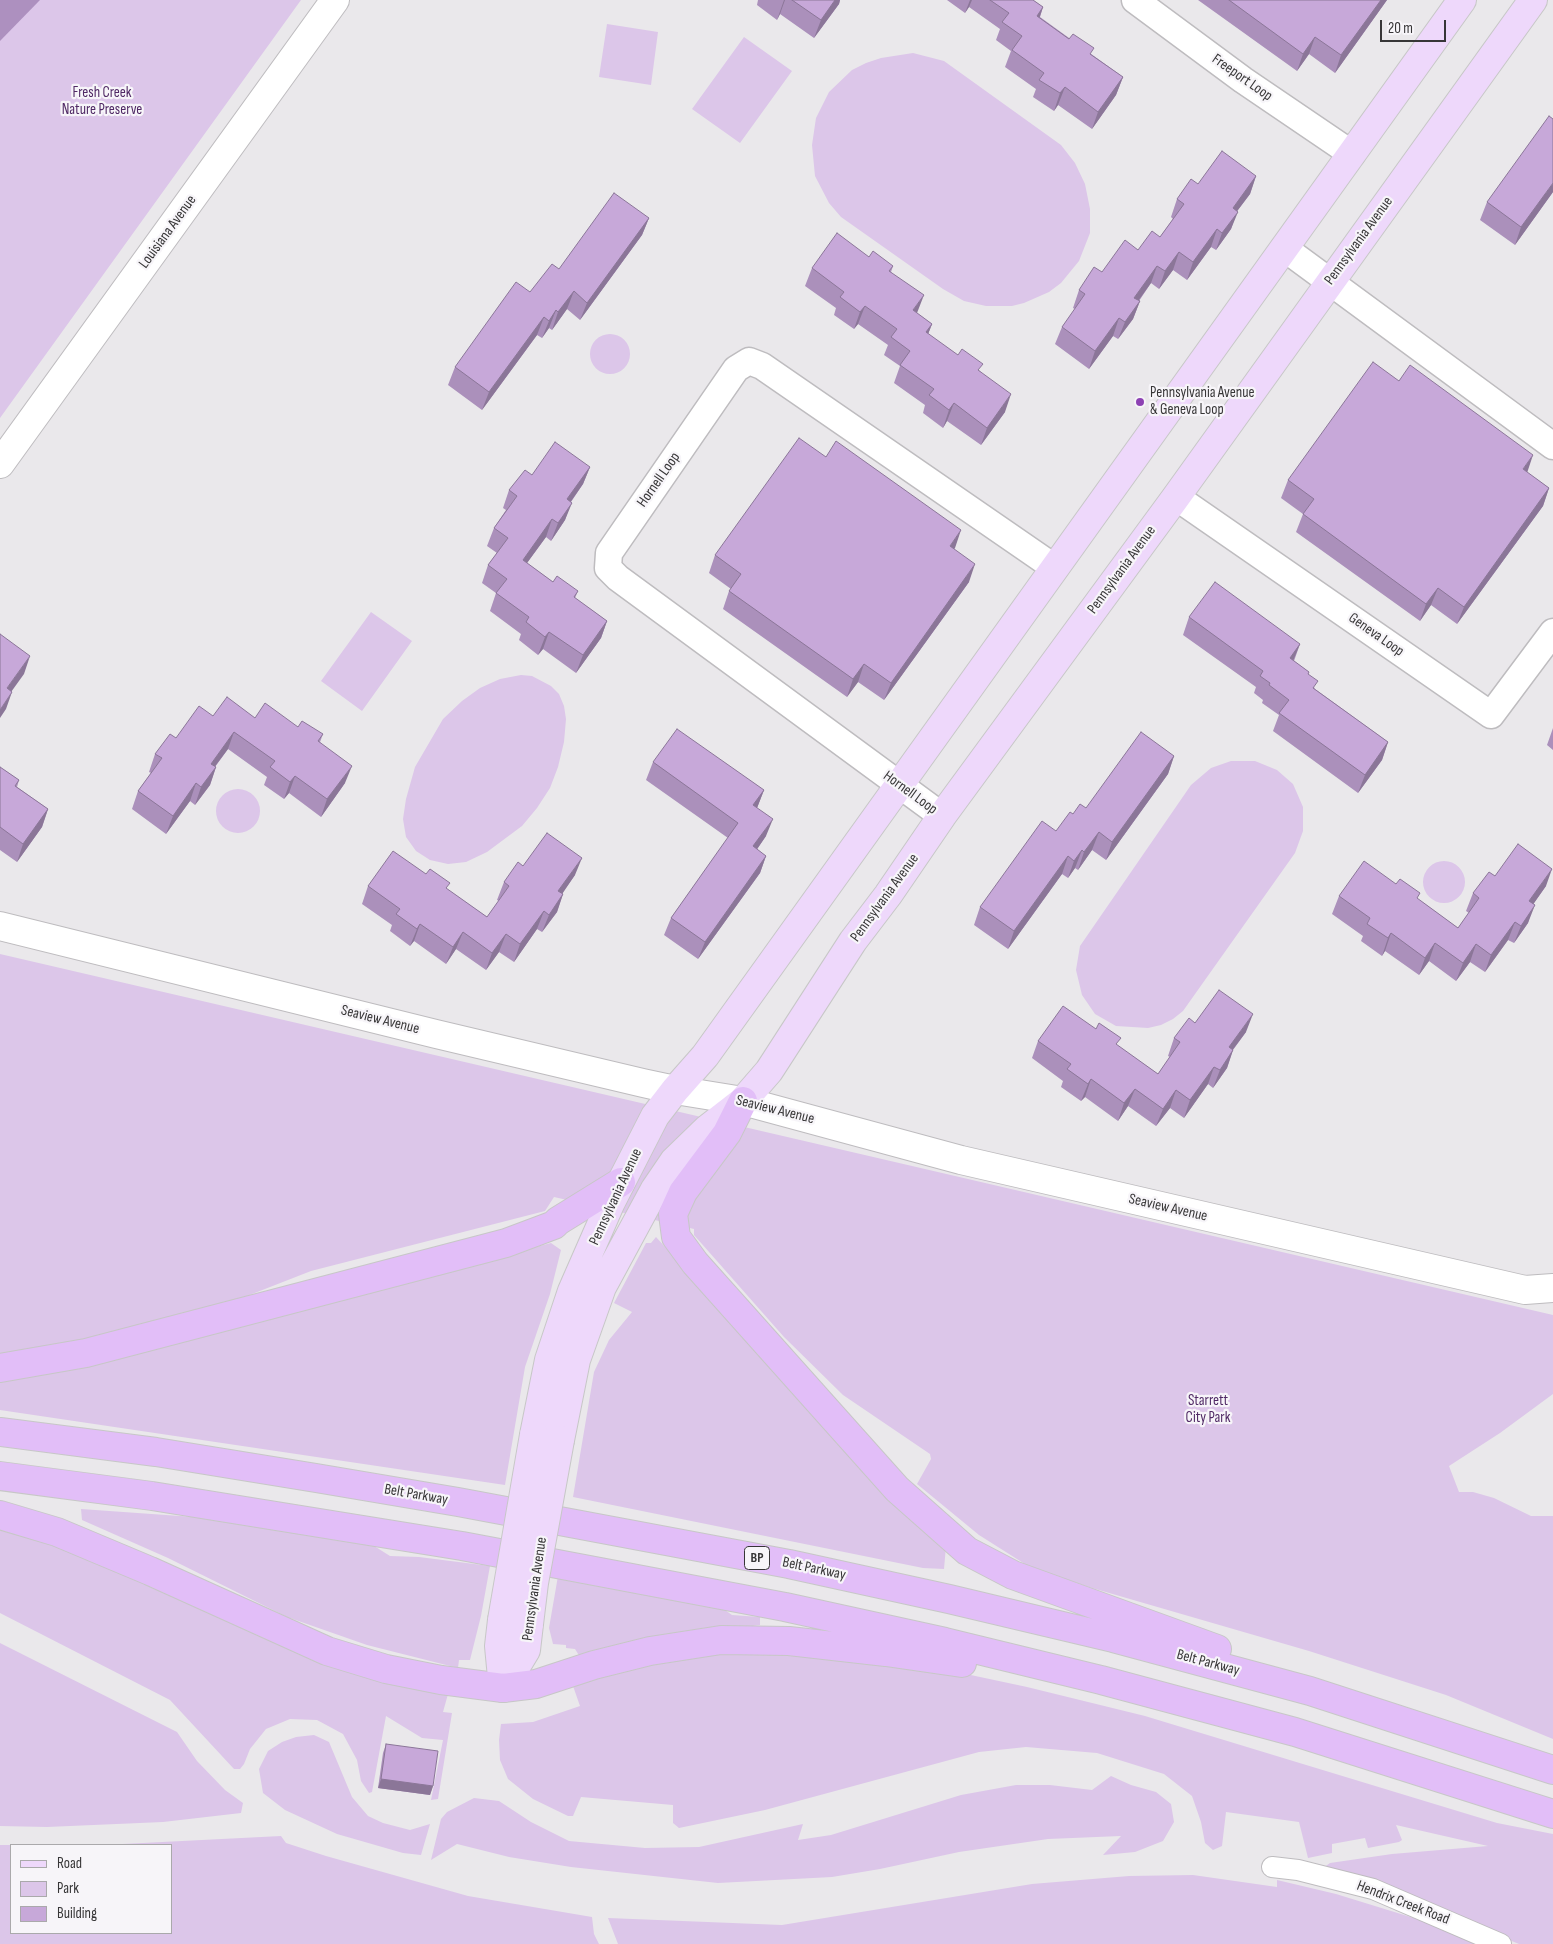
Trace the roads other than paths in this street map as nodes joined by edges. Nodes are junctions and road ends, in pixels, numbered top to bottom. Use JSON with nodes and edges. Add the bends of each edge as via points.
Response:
{"nodes":[{"id":1,"x":335,"y":0,"type":"edge"},
{"id":2,"x":1135,"y":0,"type":"edge"},
{"id":3,"x":1462,"y":0,"type":"edge"},
{"id":4,"x":1533,"y":0,"type":"edge"},
{"id":5,"x":1352,"y":154,"type":"junction"},
{"id":6,"x":1284,"y":248,"type":"junction"},
{"id":7,"x":1330,"y":281,"type":"junction"},
{"id":8,"x":1553,"y":446,"type":"edge"},
{"id":9,"x":0,"y":464,"type":"edge"},
{"id":10,"x":1176,"y":497,"type":"junction"},
{"id":11,"x":1055,"y":568,"type":"junction"},
{"id":12,"x":1553,"y":632,"type":"edge"},
{"id":13,"x":899,"y":785,"type":"junction"},
{"id":14,"x":942,"y":816,"type":"junction"},
{"id":15,"x":0,"y":926,"type":"edge"},
{"id":16,"x":675,"y":1090,"type":"junction"},
{"id":17,"x":743,"y":1101,"type":"junction"},
{"id":18,"x":621,"y":1182,"type":"junction"},
{"id":19,"x":1552,"y":1289,"type":"edge"},
{"id":20,"x":0,"y":1368,"type":"edge"},
{"id":21,"x":0,"y":1432,"type":"edge"},
{"id":22,"x":547,"y":1438,"type":"junction"},
{"id":23,"x":0,"y":1476,"type":"edge"},
{"id":24,"x":0,"y":1515,"type":"edge"},
{"id":25,"x":503,"y":1688,"type":"junction"},
{"id":26,"x":1499,"y":1751,"type":"junction"},
{"id":27,"x":1553,"y":1770,"type":"edge"},
{"id":28,"x":1486,"y":1791,"type":"junction"},
{"id":29,"x":1553,"y":1814,"type":"edge"},
{"id":30,"x":1272,"y":1867,"type":"dead end"},
{"id":31,"x":1501,"y":1944,"type":"edge"}],
"edges":[{"from":1,"to":9,"type":"street","name":"Louisiana Avenue"},
{"from":2,"to":5,"type":"street","name":"Freeport Loop","via":[[1243,80]]},
{"from":3,"to":5,"type":"main road","name":"Pennsylvania Avenue"},
{"from":4,"to":7,"type":"main road","name":"Pennsylvania Avenue"},
{"from":5,"to":6,"type":"main road","name":"Pennsylvania Avenue"},
{"from":6,"to":7,"type":"street"},
{"from":6,"to":11,"type":"main road","name":"Pennsylvania Avenue"},
{"from":7,"to":8,"type":"street"},
{"from":7,"to":10,"type":"main road","name":"Pennsylvania Avenue"},
{"from":10,"to":12,"type":"street","name":"Geneva Loop","via":[[1491,715]]},
{"from":10,"to":14,"type":"main road","name":"Pennsylvania Avenue"},
{"from":11,"to":13,"type":"main road","name":"Pennsylvania Avenue"},
{"from":11,"to":13,"type":"street","name":"Hornell Loop","via":[[762,366],[749,361],[736,369],[609,552],[608,568]]},
{"from":13,"to":14,"type":"street","name":"Hornell Loop"},
{"from":13,"to":16,"type":"main road","name":"Pennsylvania Avenue","via":[[706,1056]]},
{"from":14,"to":17,"type":"main road","name":"Pennsylvania Avenue","via":[[853,942],[769,1071]]},
{"from":15,"to":16,"type":"street","name":"Seaview Avenue"},
{"from":16,"to":17,"type":"street","name":"Seaview Avenue"},
{"from":16,"to":18,"type":"main road","name":"Pennsylvania Avenue","via":[[655,1116]]},
{"from":17,"to":19,"type":"street","name":"Seaview Avenue","via":[[970,1162],[1525,1290]]},
{"from":17,"to":22,"type":"main road","name":"Pennsylvania Avenue","via":[[707,1128],[674,1161],[655,1189],[606,1279]]},
{"from":17,"to":26,"type":"highway","via":[[727,1133],[684,1192],[673,1214],[676,1237],[695,1263],[897,1489],[935,1524],[968,1552],[1013,1575]]},
{"from":18,"to":20,"type":"highway","via":[[554,1226],[506,1243],[86,1353]]},
{"from":18,"to":22,"type":"main road","name":"Pennsylvania Avenue","via":[[572,1291],[549,1360]]},
{"from":21,"to":26,"type":"highway","name":"Belt Parkway","number":"BP","via":[[156,1452],[478,1505],[789,1564],[1113,1638],[1310,1690]]},
{"from":22,"to":25,"type":"main road","name":"Pennsylvania Avenue","bridge":true,"via":[[502,1620],[499,1646]]},
{"from":22,"to":25,"type":"main road","name":"Pennsylvania Avenue","bridge":true,"via":[[526,1650]]},
{"from":23,"to":28,"type":"highway","via":[[152,1496],[452,1544],[794,1609],[1110,1683],[1295,1732]]},
{"from":24,"to":25,"type":"highway","via":[[56,1532],[150,1571],[327,1651],[386,1669]]},
{"from":25,"to":28,"type":"highway","via":[[536,1684],[650,1651],[721,1640],[798,1642],[981,1666]]},
{"from":26,"to":27,"type":"highway","name":"Belt Parkway","number":"BP"},
{"from":28,"to":29,"type":"highway"},
{"from":30,"to":31,"type":"street","name":"Hendrix Creek Road","via":[[1298,1870],[1373,1889]]}]}
